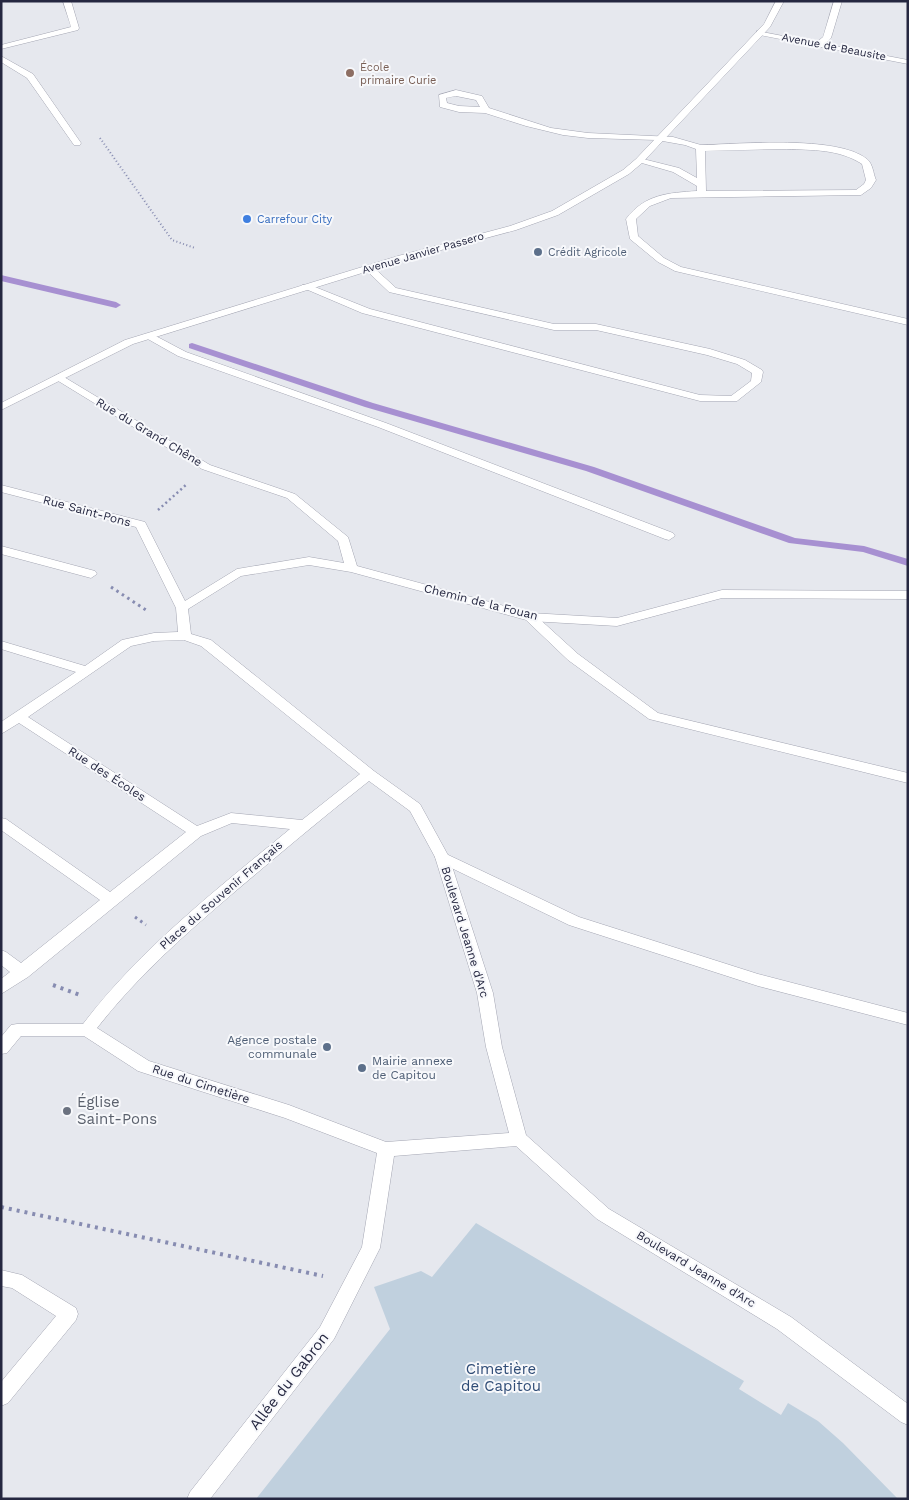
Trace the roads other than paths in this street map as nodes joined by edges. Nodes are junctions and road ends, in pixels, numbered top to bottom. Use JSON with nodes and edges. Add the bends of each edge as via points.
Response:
{"nodes":[{"id":1,"x":67,"y":1,"type":"edge"},
{"id":2,"x":780,"y":1,"type":"edge"},
{"id":3,"x":838,"y":1,"type":"edge"},
{"id":4,"x":760,"y":32,"type":"junction"},
{"id":5,"x":820,"y":44,"type":"junction"},
{"id":6,"x":1,"y":47,"type":"edge"},
{"id":7,"x":1,"y":58,"type":"edge"},
{"id":8,"x":908,"y":62,"type":"edge"},
{"id":9,"x":486,"y":110,"type":"dead end"},
{"id":10,"x":660,"y":139,"type":"junction"},
{"id":11,"x":77,"y":143,"type":"dead end"},
{"id":12,"x":700,"y":148,"type":"junction"},
{"id":13,"x":639,"y":161,"type":"junction"},
{"id":14,"x":702,"y":184,"type":"junction"},
{"id":15,"x":702,"y":194,"type":"junction"},
{"id":16,"x":369,"y":268,"type":"junction"},
{"id":17,"x":306,"y":287,"type":"junction"},
{"id":18,"x":908,"y":322,"type":"edge"},
{"id":19,"x":150,"y":336,"type":"junction"},
{"id":20,"x":59,"y":378,"type":"junction"},
{"id":21,"x":1,"y":407,"type":"edge"},
{"id":22,"x":1,"y":488,"type":"edge"},
{"id":23,"x":670,"y":536,"type":"dead end"},
{"id":24,"x":1,"y":550,"type":"edge"},
{"id":25,"x":352,"y":568,"type":"junction"},
{"id":26,"x":91,"y":574,"type":"road end"},
{"id":27,"x":908,"y":596,"type":"edge"},
{"id":28,"x":182,"y":608,"type":"junction"},
{"id":29,"x":530,"y":616,"type":"junction"},
{"id":30,"x":185,"y":636,"type":"junction"},
{"id":31,"x":1,"y":646,"type":"edge"},
{"id":32,"x":87,"y":671,"type":"junction"},
{"id":33,"x":19,"y":717,"type":"junction"},
{"id":34,"x":1,"y":729,"type":"edge"},
{"id":35,"x":369,"y":774,"type":"junction"},
{"id":36,"x":908,"y":778,"type":"edge"},
{"id":37,"x":1,"y":823,"type":"edge"},
{"id":38,"x":303,"y":825,"type":"junction"},
{"id":39,"x":196,"y":832,"type":"junction"},
{"id":40,"x":442,"y":857,"type":"junction"},
{"id":41,"x":112,"y":901,"type":"junction"},
{"id":42,"x":1,"y":956,"type":"edge"},
{"id":43,"x":22,"y":973,"type":"junction"},
{"id":44,"x":1,"y":988,"type":"edge"},
{"id":45,"x":908,"y":1019,"type":"edge"},
{"id":46,"x":87,"y":1030,"type":"junction"},
{"id":47,"x":1,"y":1048,"type":"edge"},
{"id":48,"x":519,"y":1139,"type":"junction"},
{"id":49,"x":386,"y":1149,"type":"junction"},
{"id":50,"x":1,"y":1278,"type":"edge"},
{"id":51,"x":1,"y":1397,"type":"edge"},
{"id":52,"x":908,"y":1416,"type":"edge"},
{"id":53,"x":197,"y":1499,"type":"edge"}],
"edges":[{"from":1,"to":6,"type":"street","via":[[75,28]]},
{"from":2,"to":4,"type":"street","name":"Avenue Janvier Passero"},
{"from":3,"to":5,"type":"street","via":[[826,38]]},
{"from":4,"to":5,"type":"street","name":"Avenue de Beausite"},
{"from":4,"to":10,"type":"street","name":"Avenue Janvier Passero"},
{"from":5,"to":8,"type":"street","name":"Avenue de Beausite"},
{"from":7,"to":11,"type":"street","via":[[30,76]]},
{"from":9,"to":10,"type":"street","via":[[537,128],[609,137]]},
{"from":10,"to":12,"type":"street"},
{"from":10,"to":13,"type":"street","name":"Avenue Janvier Passero"},
{"from":12,"to":14,"type":"street"},
{"from":12,"to":15,"type":"street","via":[[832,149],[855,155],[865,162],[871,180],[858,193]]},
{"from":13,"to":14,"type":"street","via":[[676,170]]},
{"from":13,"to":16,"type":"street","name":"Avenue Janvier Passero","via":[[626,172],[555,213]]},
{"from":14,"to":15,"type":"street"},
{"from":15,"to":18,"type":"street","via":[[651,199],[631,219],[633,237],[678,269]]},
{"from":16,"to":17,"type":"street","name":"Avenue Janvier Passero"},
{"from":16,"to":17,"type":"street","via":[[393,290],[554,327],[596,327],[710,352],[741,362],[758,372],[756,382],[733,399],[700,398],[366,311]]},
{"from":17,"to":19,"type":"street","name":"Avenue Janvier Passero"},
{"from":19,"to":20,"type":"street","name":"Avenue Janvier Passero","via":[[129,342]]},
{"from":19,"to":23,"type":"street","via":[[182,354],[382,425]]},
{"from":20,"to":21,"type":"street","name":"Avenue Janvier Passero"},
{"from":20,"to":25,"type":"street","name":"Rue du Grand Chêne","via":[[206,467],[291,496],[344,540]]},
{"from":22,"to":28,"type":"street","name":"Rue Saint-Pons","via":[[141,525]]},
{"from":24,"to":26,"type":"street"},
{"from":25,"to":28,"type":"street","name":"Chemin de la Fouan","via":[[309,561],[238,573]]},
{"from":25,"to":29,"type":"street","name":"Chemin de la Fouan"},
{"from":27,"to":29,"type":"street","name":"Chemin de la Fouan","via":[[722,594],[617,622]]},
{"from":28,"to":30,"type":"street"},
{"from":29,"to":36,"type":"street","via":[[573,657],[654,716]]},
{"from":30,"to":32,"type":"street","name":"Boulevard Jeanne d'Arc","via":[[154,637],[128,643]]},
{"from":30,"to":35,"type":"street","name":"Boulevard Jeanne d'Arc","via":[[206,643]]},
{"from":31,"to":32,"type":"street"},
{"from":32,"to":33,"type":"street","name":"Boulevard Jeanne d'Arc"},
{"from":33,"to":34,"type":"street","name":"Boulevard Jeanne d'Arc"},
{"from":33,"to":39,"type":"street","name":"Rue des Écoles"},
{"from":35,"to":38,"type":"street","name":"Place du Souvenir Français"},
{"from":35,"to":40,"type":"street","name":"Boulevard Jeanne d'Arc","via":[[415,808]]},
{"from":37,"to":41,"type":"street"},
{"from":38,"to":39,"type":"street","via":[[231,818]]},
{"from":38,"to":46,"type":"street","name":"Place du Souvenir Français","via":[[168,940],[105,1004]]},
{"from":39,"to":41,"type":"street"},
{"from":40,"to":45,"type":"street","via":[[574,922],[758,980]]},
{"from":40,"to":48,"type":"street","name":"Boulevard Jeanne d'Arc","via":[[485,993],[494,1047]]},
{"from":41,"to":43,"type":"street"},
{"from":42,"to":43,"type":"street"},
{"from":43,"to":44,"type":"street"},
{"from":46,"to":47,"type":"street","via":[[17,1030]]},
{"from":46,"to":49,"type":"street","name":"Rue du Cimetière","via":[[144,1066],[289,1112]]},
{"from":48,"to":49,"type":"street"},
{"from":48,"to":52,"type":"street","name":"Boulevard Jeanne d'Arc","via":[[603,1214],[784,1323]]},
{"from":49,"to":53,"type":"street","name":"Allée du Gabron","via":[[371,1248],[328,1333]]},
{"from":50,"to":51,"type":"street","via":[[16,1281],[69,1314]]}]}
